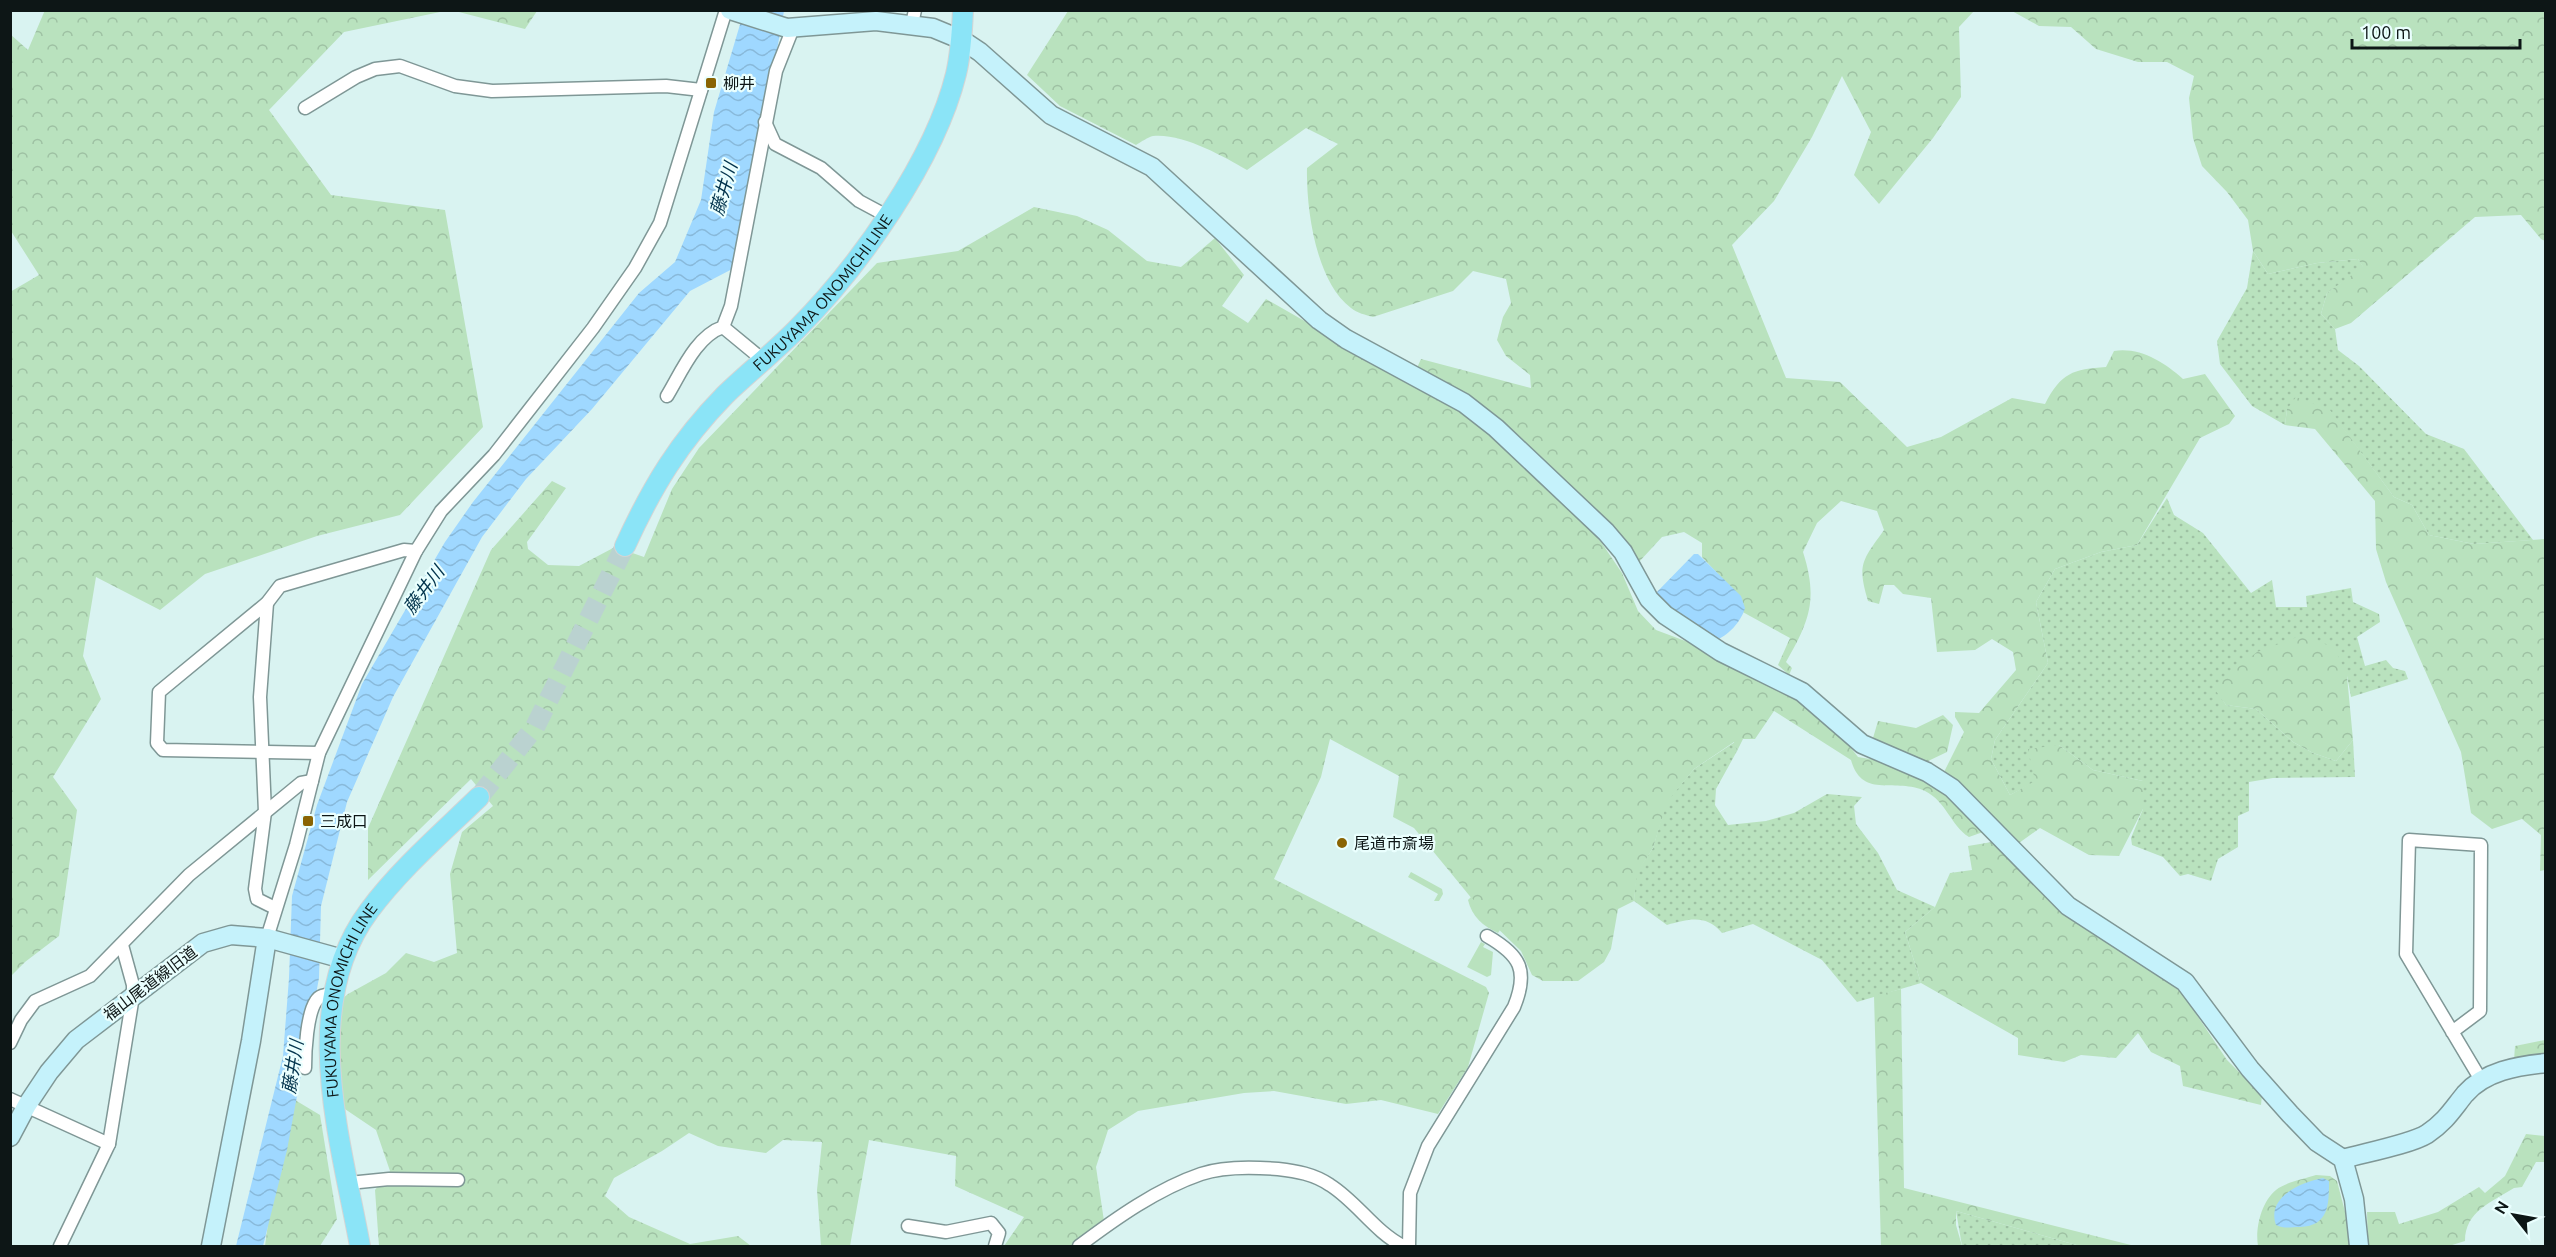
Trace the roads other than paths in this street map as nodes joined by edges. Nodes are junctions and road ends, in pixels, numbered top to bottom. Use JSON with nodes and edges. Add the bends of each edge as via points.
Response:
{"nodes":[{"id":1,"x":728,"y":10,"type":"edge"},
{"id":2,"x":963,"y":10,"type":"edge"},
{"id":3,"x":914,"y":17,"type":"edge"},
{"id":4,"x":787,"y":27,"type":"junction"},
{"id":5,"x":962,"y":40,"type":"junction"},
{"id":6,"x":701,"y":90,"type":"junction"},
{"id":7,"x":305,"y":108,"type":"dead end"},
{"id":8,"x":765,"y":122,"type":"junction"},
{"id":9,"x":886,"y":216,"type":"junction"},
{"id":10,"x":723,"y":327,"type":"junction"},
{"id":11,"x":763,"y":360,"type":"junction"},
{"id":12,"x":667,"y":396,"type":"dead end"},
{"id":13,"x":625,"y":546,"type":"tunnel mouth"},
{"id":14,"x":416,"y":551,"type":"junction"},
{"id":15,"x":267,"y":603,"type":"junction"},
{"id":16,"x":264,"y":752,"type":"junction"},
{"id":17,"x":319,"y":753,"type":"junction"},
{"id":18,"x":312,"y":781,"type":"junction"},
{"id":19,"x":479,"y":796,"type":"tunnel mouth"},
{"id":20,"x":264,"y":812,"type":"junction"},
{"id":21,"x":276,"y":908,"type":"junction"},
{"id":22,"x":1487,"y":936,"type":"dead end"},
{"id":23,"x":273,"y":939,"type":"junction"},
{"id":24,"x":122,"y":945,"type":"junction"},
{"id":25,"x":335,"y":956,"type":"junction"},
{"id":26,"x":334,"y":994,"type":"junction"},
{"id":27,"x":133,"y":996,"type":"junction"},
{"id":28,"x":2452,"y":1032,"type":"junction"},
{"id":29,"x":10,"y":1043,"type":"edge"},
{"id":30,"x":2546,"y":1063,"type":"edge"},
{"id":31,"x":305,"y":1068,"type":"dead end"},
{"id":32,"x":2481,"y":1080,"type":"junction"},
{"id":33,"x":19,"y":1102,"type":"edge"},
{"id":34,"x":10,"y":1137,"type":"edge"},
{"id":35,"x":109,"y":1144,"type":"junction"},
{"id":36,"x":2343,"y":1159,"type":"junction"},
{"id":37,"x":458,"y":1180,"type":"dead end"},
{"id":38,"x":349,"y":1183,"type":"junction"},
{"id":39,"x":908,"y":1226,"type":"dead end"},
{"id":40,"x":60,"y":1246,"type":"edge"},
{"id":41,"x":211,"y":1246,"type":"edge"},
{"id":42,"x":360,"y":1246,"type":"edge"},
{"id":43,"x":995,"y":1246,"type":"edge"},
{"id":44,"x":1079,"y":1246,"type":"edge"},
{"id":45,"x":1403,"y":1246,"type":"edge"},
{"id":46,"x":1408,"y":1246,"type":"edge"},
{"id":47,"x":2359,"y":1246,"type":"edge"}],
"edges":[{"from":1,"to":4,"type":"street"},
{"from":1,"to":6,"type":"street"},
{"from":2,"to":5,"type":"main road","name":"FUKUYAMA ONOMICHI LINE"},
{"from":3,"to":4,"type":"street"},
{"from":3,"to":5,"type":"street"},
{"from":4,"to":8,"type":"street"},
{"from":5,"to":9,"type":"main road","name":"FUKUYAMA ONOMICHI LINE","via":[[956,75],[939,122]]},
{"from":5,"to":36,"type":"street","via":[[1051,115],[1152,167],[1318,320],[1464,403],[1496,428],[1606,532],[1623,552],[1649,600],[1665,615],[1721,652],[1802,692],[1862,744],[1927,772],[1952,788],[2068,906],[2185,982],[2250,1069],[2290,1114],[2317,1142]]},
{"from":6,"to":7,"type":"street","via":[[666,86],[492,91],[455,86],[400,66],[375,69],[356,77]]},
{"from":6,"to":14,"type":"street","via":[[660,224],[635,268],[494,455],[441,511]]},
{"from":8,"to":9,"type":"street","via":[[776,144],[821,168],[859,201]]},
{"from":8,"to":10,"type":"street","via":[[731,306]]},
{"from":9,"to":11,"type":"main road","name":"FUKUYAMA ONOMICHI LINE","via":[[843,278]]},
{"from":10,"to":11,"type":"street"},
{"from":10,"to":12,"type":"street","via":[[700,344]]},
{"from":11,"to":13,"type":"main road","name":"FUKUYAMA ONOMICHI LINE","via":[[688,437],[647,496]]},
{"from":14,"to":15,"type":"street","via":[[404,550],[280,586]]},
{"from":14,"to":17,"type":"street"},
{"from":15,"to":16,"type":"street","via":[[260,697]]},
{"from":15,"to":16,"type":"street","via":[[159,692],[157,743],[164,750]]},
{"from":16,"to":17,"type":"street"},
{"from":16,"to":20,"type":"street"},
{"from":17,"to":18,"type":"street"},
{"from":18,"to":20,"type":"street","via":[[301,783]]},
{"from":18,"to":21,"type":"street"},
{"from":19,"to":25,"type":"main road","name":"FUKUYAMA ONOMICHI LINE","via":[[389,886]]},
{"from":20,"to":21,"type":"street","via":[[255,889],[257,899]]},
{"from":20,"to":24,"type":"street","via":[[189,875]]},
{"from":21,"to":23,"type":"street"},
{"from":22,"to":46,"type":"street","via":[[1511,950],[1518,965],[1521,990],[1428,1146],[1410,1193]]},
{"from":23,"to":25,"type":"street","name":"福山尾道線旧道"},
{"from":23,"to":27,"type":"street","name":"福山尾道線旧道","via":[[231,935],[203,943]]},
{"from":23,"to":41,"type":"street"},
{"from":24,"to":27,"type":"street"},
{"from":24,"to":29,"type":"street","via":[[90,976],[35,1001]]},
{"from":25,"to":26,"type":"main road","name":"FUKUYAMA ONOMICHI LINE"},
{"from":26,"to":31,"type":"street","via":[[322,995],[315,1001],[305,1047]]},
{"from":26,"to":38,"type":"main road","name":"FUKUYAMA ONOMICHI LINE","via":[[330,1042],[333,1098]]},
{"from":27,"to":33,"type":"street","name":"福山尾道線旧道","via":[[76,1040]]},
{"from":27,"to":35,"type":"street"},
{"from":28,"to":28,"type":"street","via":[[2406,954],[2409,840],[2481,844],[2480,1011]]},
{"from":28,"to":32,"type":"street"},
{"from":30,"to":32,"type":"street","via":[[2509,1068]]},
{"from":32,"to":36,"type":"street","via":[[2451,1116],[2425,1136]]},
{"from":33,"to":34,"type":"street","name":"福山尾道線旧道"},
{"from":33,"to":35,"type":"street"},
{"from":35,"to":40,"type":"street"},
{"from":36,"to":47,"type":"street","via":[[2354,1199]]},
{"from":37,"to":38,"type":"street"},
{"from":38,"to":42,"type":"main road","name":"FUKUYAMA ONOMICHI LINE"},
{"from":39,"to":43,"type":"street","via":[[946,1232],[991,1223],[999,1233]]},
{"from":44,"to":45,"type":"street","via":[[1148,1200],[1202,1173],[1256,1167],[1296,1171],[1328,1183],[1357,1205],[1387,1237]]}]}
